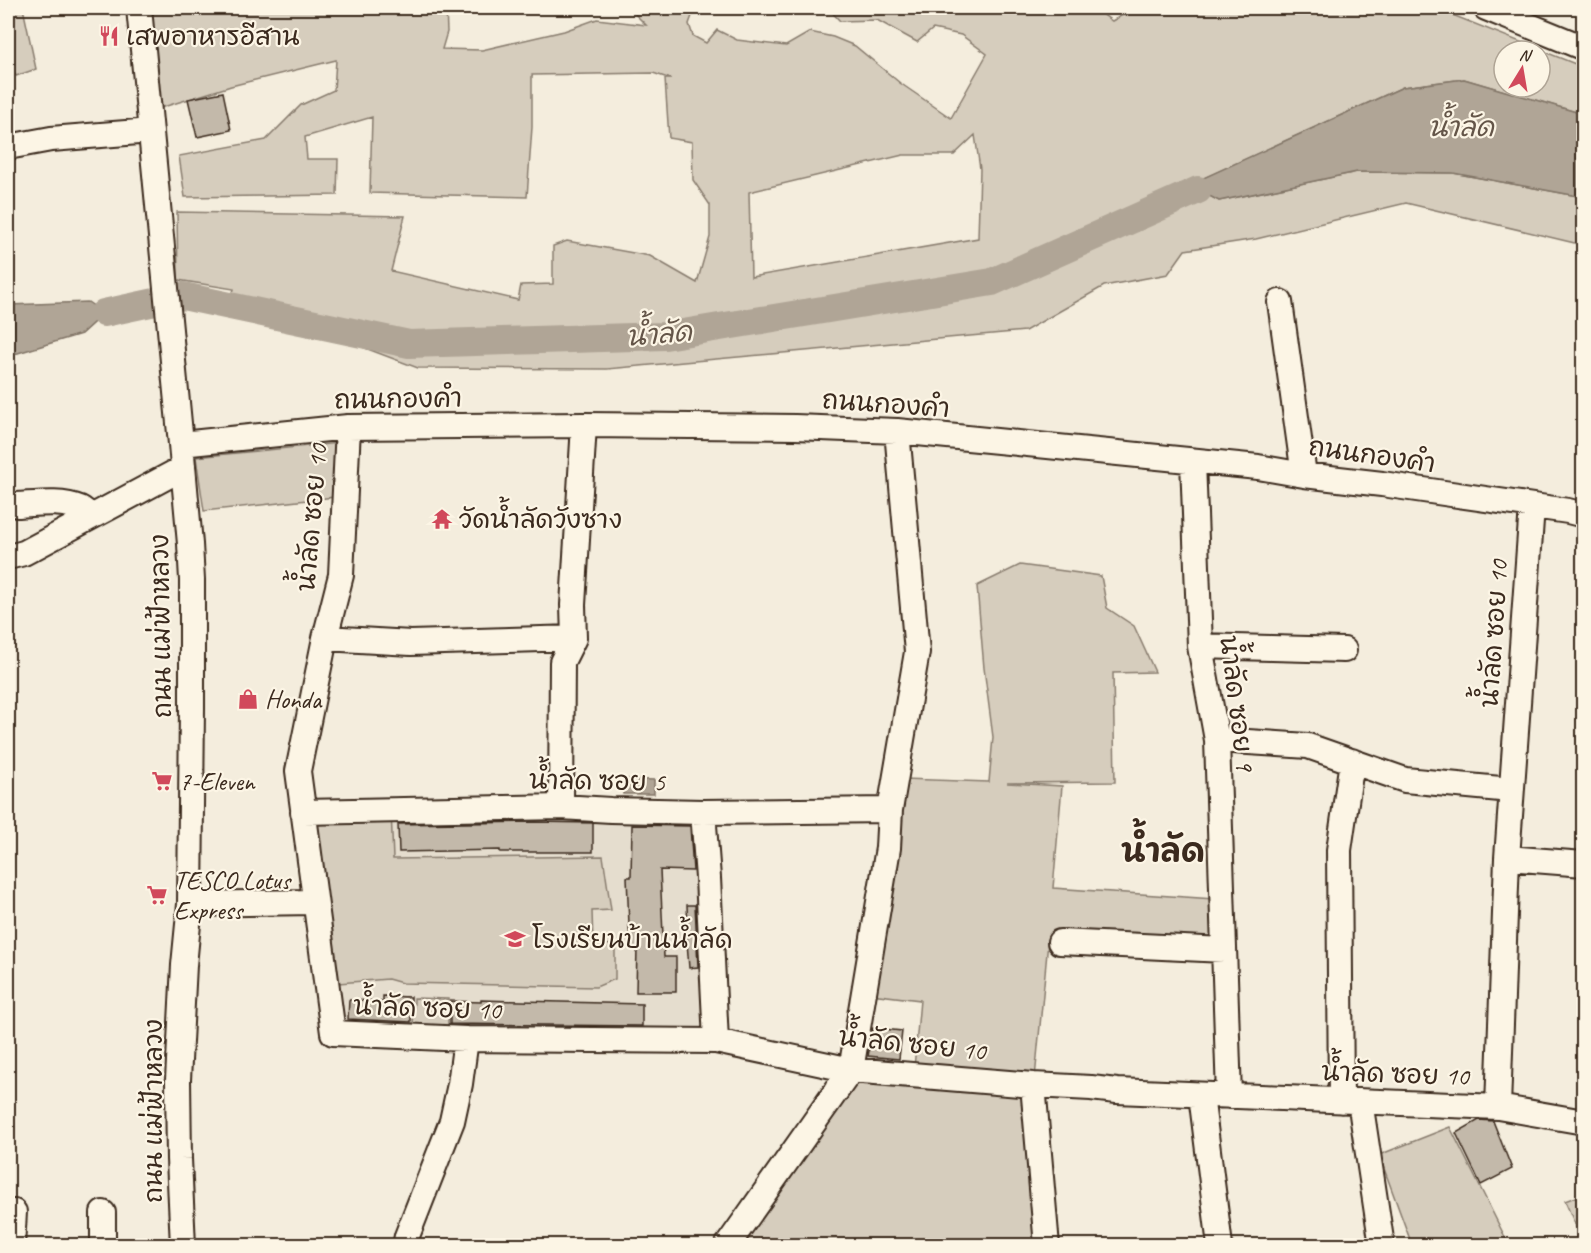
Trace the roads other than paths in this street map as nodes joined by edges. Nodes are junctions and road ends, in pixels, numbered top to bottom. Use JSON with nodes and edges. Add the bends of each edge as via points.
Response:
{"nodes":[{"id":1,"x":139,"y":8,"type":"edge"},
{"id":2,"x":1486,"y":8,"type":"edge"},
{"id":3,"x":1582,"y":43,"type":"edge"},
{"id":4,"x":151,"y":131,"type":"junction"},
{"id":5,"x":8,"y":147,"type":"edge"},
{"id":6,"x":1280,"y":302,"type":"dead end"},
{"id":7,"x":584,"y":425,"type":"junction"},
{"id":8,"x":348,"y":427,"type":"junction"},
{"id":9,"x":897,"y":431,"type":"junction"},
{"id":10,"x":181,"y":444,"type":"junction"},
{"id":11,"x":1193,"y":461,"type":"junction"},
{"id":12,"x":183,"y":468,"type":"junction"},
{"id":13,"x":1304,"y":475,"type":"junction"},
{"id":14,"x":17,"y":505,"type":"dead end"},
{"id":15,"x":1532,"y":506,"type":"junction"},
{"id":16,"x":1584,"y":515,"type":"edge"},
{"id":17,"x":91,"y":517,"type":"junction"},
{"id":18,"x":8,"y":557,"type":"edge"},
{"id":19,"x":574,"y":638,"type":"junction"},
{"id":20,"x":325,"y":639,"type":"junction"},
{"id":21,"x":1200,"y":646,"type":"junction"},
{"id":22,"x":1344,"y":650,"type":"dead end"},
{"id":23,"x":1217,"y":740,"type":"junction"},
{"id":24,"x":1352,"y":761,"type":"junction"},
{"id":25,"x":1510,"y":790,"type":"junction"},
{"id":26,"x":561,"y":807,"type":"junction"},
{"id":27,"x":890,"y":810,"type":"junction"},
{"id":28,"x":303,"y":812,"type":"junction"},
{"id":29,"x":703,"y":812,"type":"junction"},
{"id":30,"x":1507,"y":858,"type":"junction"},
{"id":31,"x":1584,"y":864,"type":"edge"},
{"id":32,"x":315,"y":902,"type":"junction"},
{"id":33,"x":189,"y":904,"type":"junction"},
{"id":34,"x":1060,"y":942,"type":"dead end"},
{"id":35,"x":1224,"y":950,"type":"junction"},
{"id":36,"x":466,"y":1039,"type":"junction"},
{"id":37,"x":716,"y":1041,"type":"junction"},
{"id":38,"x":851,"y":1070,"type":"junction"},
{"id":39,"x":1033,"y":1085,"type":"junction"},
{"id":40,"x":1201,"y":1095,"type":"junction"},
{"id":41,"x":1229,"y":1096,"type":"junction"},
{"id":42,"x":1351,"y":1101,"type":"junction"},
{"id":43,"x":1498,"y":1107,"type":"junction"},
{"id":44,"x":1584,"y":1122,"type":"edge"},
{"id":45,"x":14,"y":1212,"type":"dead end"},
{"id":46,"x":103,"y":1213,"type":"dead end"},
{"id":47,"x":12,"y":1245,"type":"edge"},
{"id":48,"x":103,"y":1245,"type":"edge"},
{"id":49,"x":183,"y":1245,"type":"edge"},
{"id":50,"x":405,"y":1245,"type":"edge"},
{"id":51,"x":727,"y":1245,"type":"edge"},
{"id":52,"x":1047,"y":1245,"type":"edge"},
{"id":53,"x":1220,"y":1245,"type":"edge"},
{"id":54,"x":1382,"y":1245,"type":"edge"}],
"edges":[{"from":1,"to":4,"type":"street","name":"ถนน แม่ฟ้าหลวง"},
{"from":2,"to":3,"type":"street"},
{"from":4,"to":5,"type":"street","via":[[51,138]]},
{"from":4,"to":10,"type":"street","name":"ถนน แม่ฟ้าหลวง"},
{"from":6,"to":13,"type":"street"},
{"from":7,"to":8,"type":"street","name":"ถนนกองคำ"},
{"from":7,"to":9,"type":"street","name":"ถนนกองคำ"},
{"from":7,"to":19,"type":"street"},
{"from":8,"to":10,"type":"street","name":"ถนนกองคำ"},
{"from":8,"to":20,"type":"street","name":"น้ำลัด ซอย 10","via":[[341,575]]},
{"from":9,"to":11,"type":"street","name":"ถนนกองคำ"},
{"from":9,"to":27,"type":"street","via":[[916,651]]},
{"from":10,"to":12,"type":"street","name":"ถนน แม่ฟ้าหลวง"},
{"from":11,"to":13,"type":"street","name":"ถนนกองคำ"},
{"from":11,"to":21,"type":"street","name":"น้ำลัด ซอย 9"},
{"from":12,"to":17,"type":"street"},
{"from":12,"to":33,"type":"street","name":"ถนน แม่ฟ้าหลวง","via":[[192,608]]},
{"from":13,"to":15,"type":"street","name":"ถนนกองคำ"},
{"from":14,"to":17,"type":"street","via":[[65,505],[80,508]]},
{"from":15,"to":16,"type":"street","name":"ถนนกองคำ"},
{"from":15,"to":25,"type":"street","name":"น้ำลัด ซอย 10"},
{"from":17,"to":18,"type":"street","via":[[24,553]]},
{"from":19,"to":20,"type":"street","via":[[411,644]]},
{"from":19,"to":26,"type":"street","via":[[562,662]]},
{"from":20,"to":28,"type":"street","name":"น้ำลัด ซอย 10","via":[[298,771]]},
{"from":21,"to":22,"type":"street"},
{"from":21,"to":23,"type":"street","name":"น้ำลัด ซอย 9"},
{"from":23,"to":24,"type":"street","via":[[1308,746]]},
{"from":23,"to":35,"type":"street","name":"น้ำลัด ซอย 9"},
{"from":24,"to":25,"type":"street","via":[[1406,780]]},
{"from":24,"to":42,"type":"street","via":[[1339,850]]},
{"from":25,"to":30,"type":"street","name":"น้ำลัด ซอย 10"},
{"from":26,"to":28,"type":"street","name":"น้ำลัด ซอย 5"},
{"from":26,"to":29,"type":"street","name":"น้ำลัด ซอย 5"},
{"from":27,"to":29,"type":"street","name":"น้ำลัด ซอย 5"},
{"from":27,"to":38,"type":"street","via":[[888,849]]},
{"from":28,"to":32,"type":"street","name":"น้ำลัด ซอย 10"},
{"from":29,"to":37,"type":"street"},
{"from":30,"to":31,"type":"street"},
{"from":30,"to":43,"type":"street","name":"น้ำลัด ซอย 10"},
{"from":32,"to":33,"type":"street"},
{"from":32,"to":36,"type":"street","name":"น้ำลัด ซอย 10","via":[[333,1033]]},
{"from":33,"to":49,"type":"street","name":"ถนน แม่ฟ้าหลวง","via":[[178,1080]]},
{"from":34,"to":35,"type":"street"},
{"from":35,"to":41,"type":"street","name":"น้ำลัด ซอย 9"},
{"from":36,"to":37,"type":"street","name":"น้ำลัด ซอย 10"},
{"from":36,"to":50,"type":"street","via":[[452,1121]]},
{"from":37,"to":38,"type":"street","name":"น้ำลัด ซอย 10"},
{"from":38,"to":39,"type":"street","name":"น้ำลัด ซอย 10"},
{"from":38,"to":51,"type":"street"},
{"from":39,"to":40,"type":"street","name":"น้ำลัด ซอย 10"},
{"from":39,"to":52,"type":"street"},
{"from":40,"to":41,"type":"street","name":"น้ำลัด ซอย 10"},
{"from":40,"to":53,"type":"street"},
{"from":41,"to":42,"type":"street","name":"น้ำลัด ซอย 10"},
{"from":42,"to":43,"type":"street","name":"น้ำลัด ซอย 10"},
{"from":42,"to":54,"type":"street"},
{"from":43,"to":44,"type":"street"},
{"from":45,"to":47,"type":"street"},
{"from":46,"to":48,"type":"street"}]}
